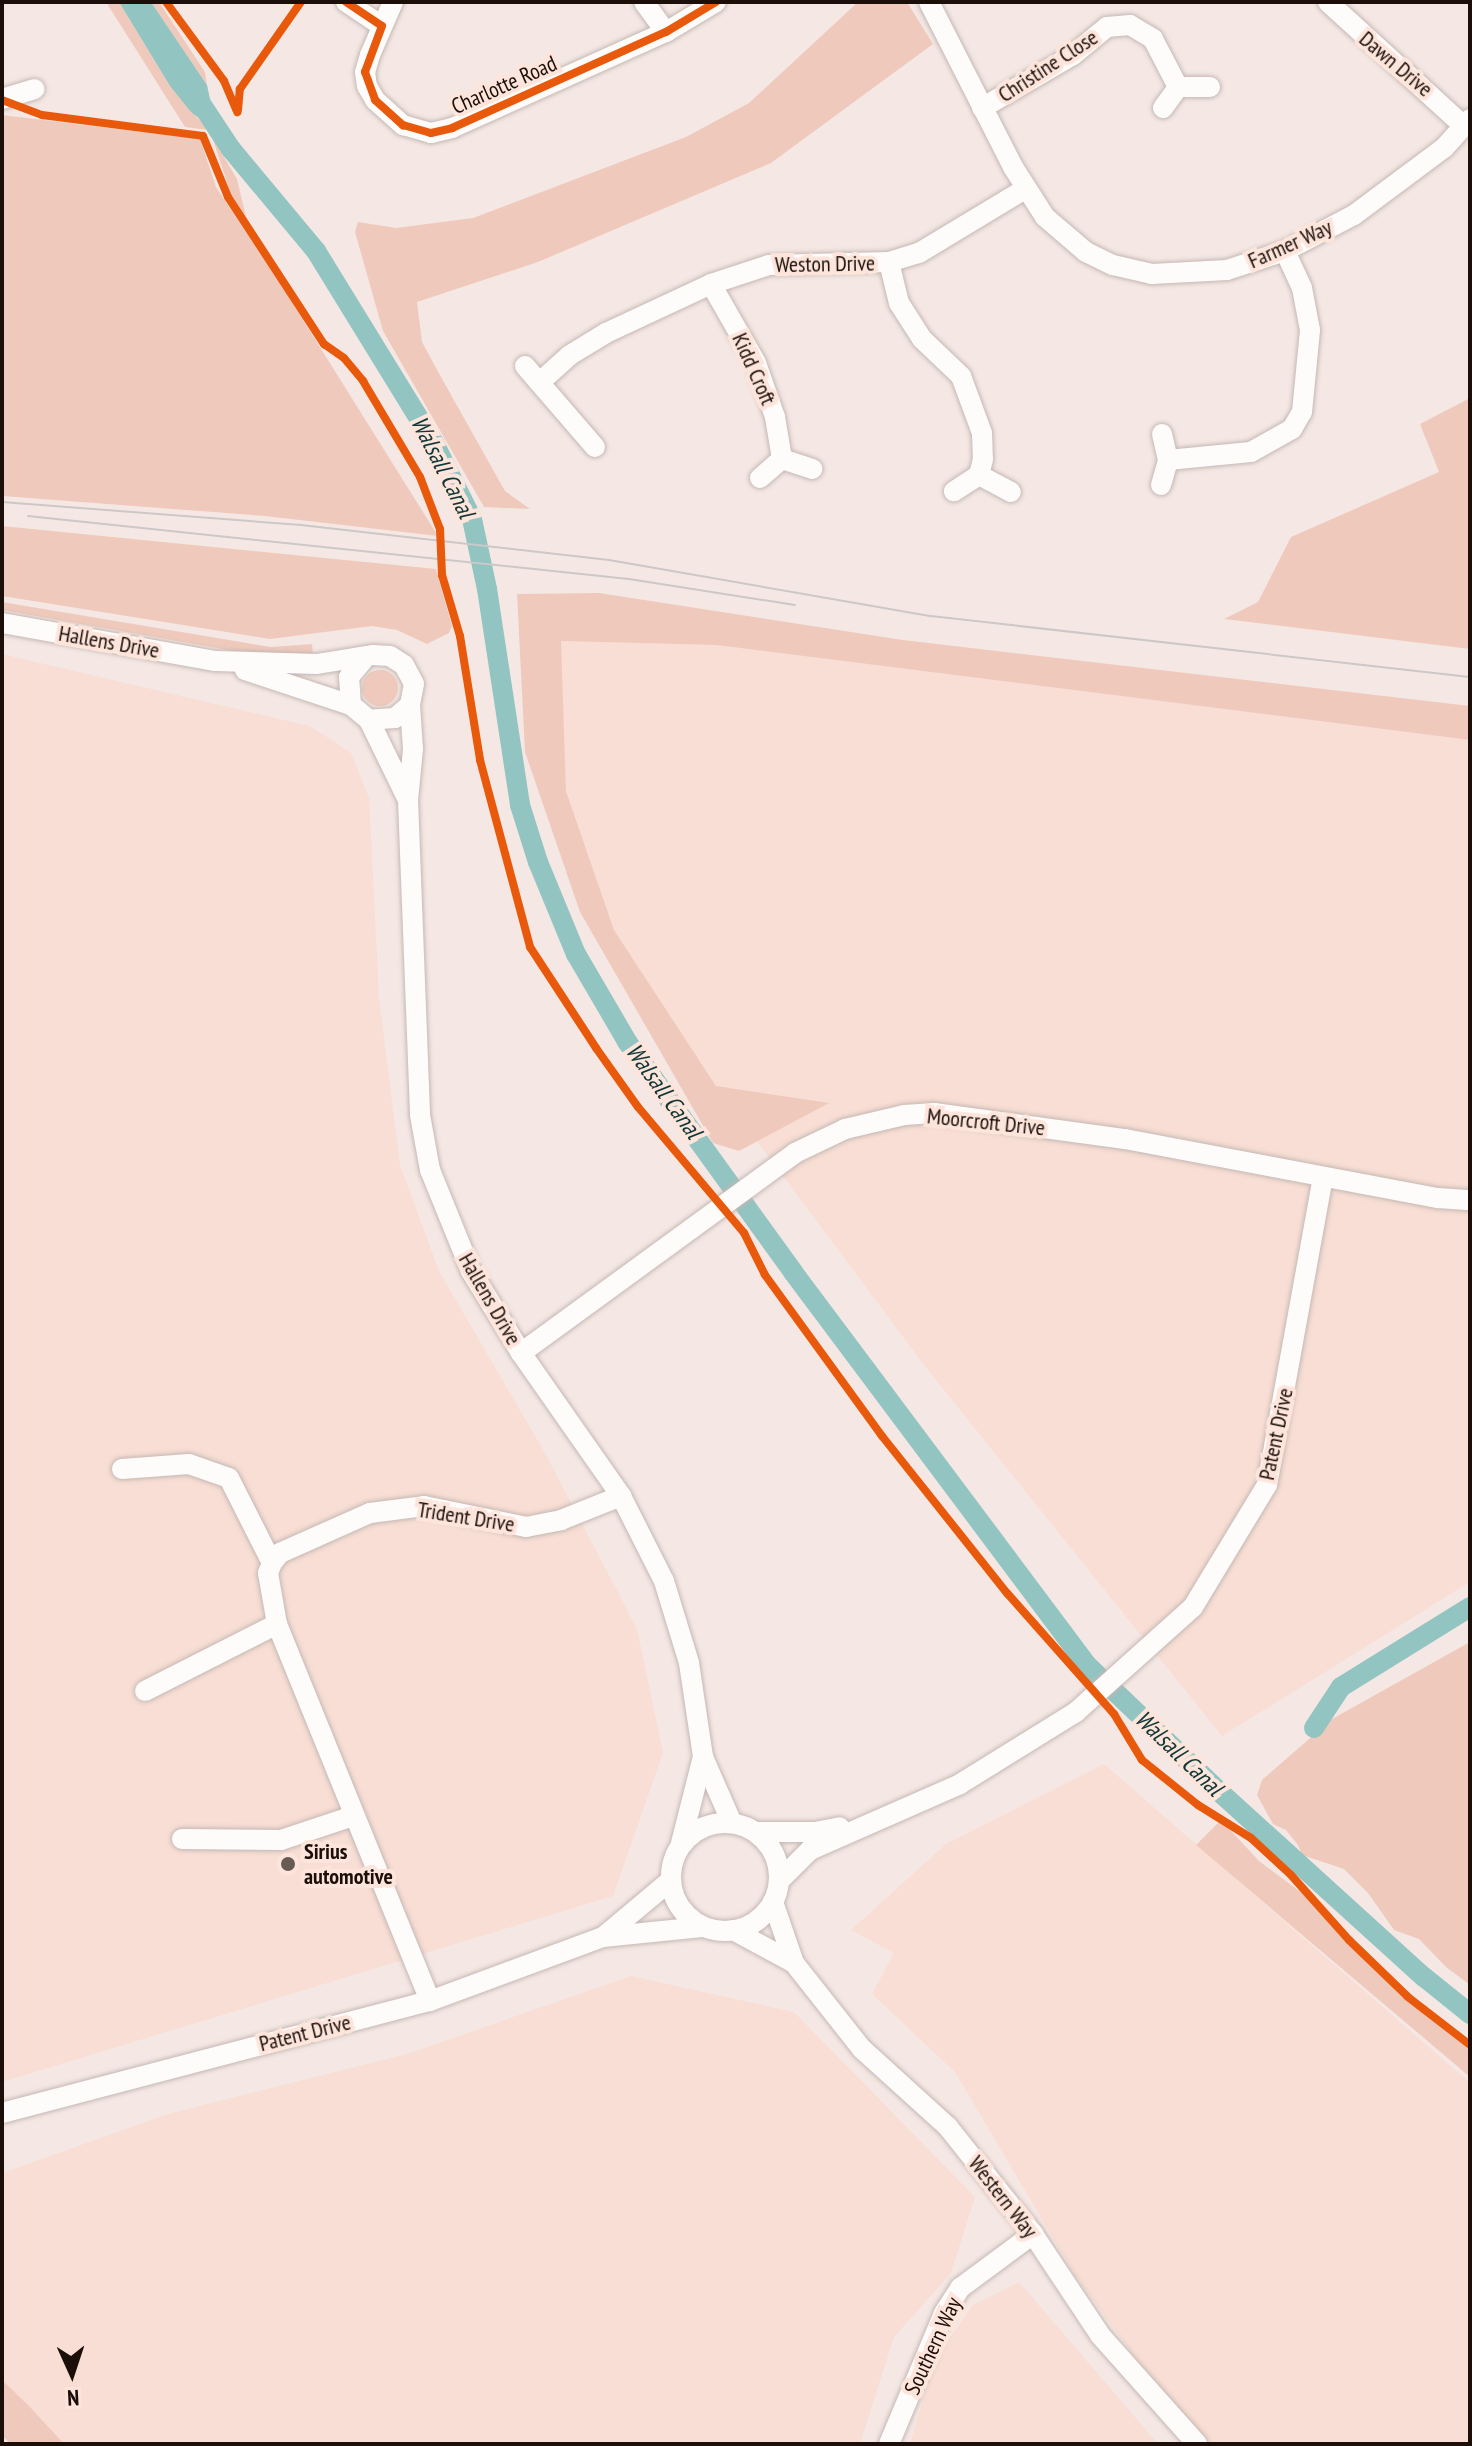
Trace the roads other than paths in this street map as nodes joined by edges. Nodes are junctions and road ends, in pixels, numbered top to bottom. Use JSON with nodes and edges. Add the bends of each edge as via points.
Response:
{"nodes":[{"id":1,"x":346,"y":2,"type":"edge"},
{"id":2,"x":393,"y":2,"type":"edge"},
{"id":3,"x":644,"y":2,"type":"edge"},
{"id":4,"x":716,"y":2,"type":"edge"},
{"id":5,"x":1328,"y":2,"type":"edge"},
{"id":6,"x":929,"y":3,"type":"edge"},
{"id":7,"x":382,"y":26,"type":"junction"},
{"id":8,"x":666,"y":32,"type":"junction"},
{"id":9,"x":1178,"y":87,"type":"junction"},
{"id":10,"x":1210,"y":87,"type":"dead end"},
{"id":11,"x":34,"y":89,"type":"dead end"},
{"id":12,"x":2,"y":99,"type":"edge"},
{"id":13,"x":982,"y":108,"type":"junction"},
{"id":14,"x":1163,"y":108,"type":"dead end"},
{"id":15,"x":1467,"y":122,"type":"edge"},
{"id":16,"x":1025,"y":189,"type":"junction"},
{"id":17,"x":1285,"y":251,"type":"junction"},
{"id":18,"x":889,"y":262,"type":"junction"},
{"id":19,"x":711,"y":284,"type":"junction"},
{"id":20,"x":525,"y":366,"type":"dead end"},
{"id":21,"x":540,"y":382,"type":"junction"},
{"id":22,"x":1162,"y":434,"type":"dead end"},
{"id":23,"x":595,"y":447,"type":"dead end"},
{"id":24,"x":782,"y":459,"type":"junction"},
{"id":25,"x":1168,"y":460,"type":"junction"},
{"id":26,"x":812,"y":469,"type":"dead end"},
{"id":27,"x":979,"y":475,"type":"junction"},
{"id":28,"x":760,"y":478,"type":"dead end"},
{"id":29,"x":1161,"y":485,"type":"dead end"},
{"id":30,"x":954,"y":491,"type":"dead end"},
{"id":31,"x":1011,"y":492,"type":"dead end"},
{"id":32,"x":2,"y":623,"type":"edge"},
{"id":33,"x":364,"y":659,"type":"junction"},
{"id":34,"x":216,"y":661,"type":"junction"},
{"id":35,"x":351,"y":705,"type":"junction"},
{"id":36,"x":410,"y":705,"type":"junction"},
{"id":37,"x":369,"y":720,"type":"junction"},
{"id":38,"x":408,"y":800,"type":"junction"},
{"id":39,"x":1323,"y":1177,"type":"junction"},
{"id":40,"x":1470,"y":1200,"type":"edge"},
{"id":41,"x":521,"y":1353,"type":"junction"},
{"id":42,"x":122,"y":1469,"type":"dead end"},
{"id":43,"x":621,"y":1496,"type":"junction"},
{"id":44,"x":272,"y":1563,"type":"junction"},
{"id":45,"x":277,"y":1624,"type":"junction"},
{"id":46,"x":145,"y":1691,"type":"dead end"},
{"id":47,"x":703,"y":1757,"type":"junction"},
{"id":48,"x":353,"y":1816,"type":"junction"},
{"id":49,"x":867,"y":1822,"type":"junction"},
{"id":50,"x":732,"y":1823,"type":"junction"},
{"id":51,"x":755,"y":1832,"type":"junction"},
{"id":52,"x":182,"y":1839,"type":"dead end"},
{"id":53,"x":681,"y":1843,"type":"junction"},
{"id":54,"x":670,"y":1881,"type":"junction"},
{"id":55,"x":779,"y":1881,"type":"junction"},
{"id":56,"x":773,"y":1902,"type":"junction"},
{"id":57,"x":701,"y":1927,"type":"junction"},
{"id":58,"x":733,"y":1930,"type":"junction"},
{"id":59,"x":603,"y":1937,"type":"junction"},
{"id":60,"x":794,"y":1963,"type":"junction"},
{"id":61,"x":430,"y":2001,"type":"junction"},
{"id":62,"x":2,"y":2113,"type":"edge"},
{"id":63,"x":1033,"y":2234,"type":"junction"},
{"id":64,"x":889,"y":2444,"type":"edge"},
{"id":65,"x":1197,"y":2444,"type":"edge"}],
"edges":[{"from":1,"to":7,"type":"street"},
{"from":2,"to":7,"type":"street"},
{"from":3,"to":8,"type":"street"},
{"from":4,"to":8,"type":"street","name":"Charlotte Road"},
{"from":5,"to":15,"type":"street","name":"Dawn Drive"},
{"from":6,"to":13,"type":"street","name":"Farmer Way"},
{"from":7,"to":8,"type":"street","name":"Charlotte Road","via":[[365,72],[367,86],[403,125],[431,133]]},
{"from":9,"to":10,"type":"street"},
{"from":9,"to":13,"type":"street","name":"Christine Close","via":[[1153,39],[1130,25],[1107,27],[1073,55]]},
{"from":9,"to":14,"type":"street"},
{"from":11,"to":12,"type":"street"},
{"from":13,"to":16,"type":"street","name":"Farmer Way"},
{"from":15,"to":17,"type":"street","name":"Farmer Way","via":[[1444,148],[1354,215]]},
{"from":16,"to":17,"type":"street","name":"Farmer Way","via":[[1066,238],[1113,265],[1152,274],[1198,274]]},
{"from":16,"to":18,"type":"street","name":"Weston Drive","via":[[919,253]]},
{"from":17,"to":25,"type":"street","via":[[1302,288],[1310,330],[1302,412],[1292,429],[1251,452]]},
{"from":18,"to":19,"type":"street","name":"Weston Drive","via":[[769,265]]},
{"from":18,"to":27,"type":"street","via":[[899,303],[912,326],[951,363],[968,388],[982,433]]},
{"from":19,"to":21,"type":"street","name":"Weston Drive","via":[[606,333]]},
{"from":19,"to":24,"type":"street","name":"Kidd Croft","via":[[756,363],[775,417]]},
{"from":20,"to":21,"type":"street"},
{"from":21,"to":23,"type":"street"},
{"from":22,"to":25,"type":"street"},
{"from":24,"to":26,"type":"street"},
{"from":24,"to":28,"type":"street"},
{"from":25,"to":29,"type":"street"},
{"from":27,"to":30,"type":"street"},
{"from":27,"to":31,"type":"street"},
{"from":32,"to":34,"type":"street","name":"Hallens Drive"},
{"from":33,"to":34,"type":"street","name":"Hallens Drive","via":[[317,664]]},
{"from":33,"to":35,"type":"street","via":[[349,677]]},
{"from":33,"to":36,"type":"street","name":"Hallens Drive","via":[[382,654],[404,665],[414,684]]},
{"from":34,"to":35,"type":"street","name":"Hallens Drive"},
{"from":35,"to":37,"type":"street","name":"Hallens Drive"},
{"from":36,"to":37,"type":"street","via":[[395,718]]},
{"from":36,"to":38,"type":"street","name":"Hallens Drive"},
{"from":37,"to":38,"type":"street","name":"Hallens Drive"},
{"from":38,"to":41,"type":"street","name":"Hallens Drive","via":[[420,1115],[430,1170],[471,1271]]},
{"from":39,"to":40,"type":"street","name":"Moorcroft Drive"},
{"from":39,"to":41,"type":"street","name":"Moorcroft Drive","via":[[1125,1139],[934,1113],[904,1115],[845,1129],[795,1153]]},
{"from":39,"to":49,"type":"street","name":"Patent Drive","via":[[1267,1485],[1193,1607],[1076,1712],[960,1784]]},
{"from":41,"to":43,"type":"street","name":"Hallens Drive"},
{"from":42,"to":44,"type":"street","via":[[189,1464],[229,1478]]},
{"from":43,"to":44,"type":"street","name":"Trident Drive","via":[[561,1520],[526,1527],[424,1506],[370,1513],[280,1553]]},
{"from":43,"to":47,"type":"street","name":"Hallens Drive","via":[[664,1581],[689,1663]]},
{"from":44,"to":45,"type":"street","via":[[268,1573]]},
{"from":45,"to":46,"type":"street"},
{"from":45,"to":48,"type":"street"},
{"from":47,"to":50,"type":"street","name":"Hallens Drive"},
{"from":47,"to":53,"type":"street","name":"Hallens Drive"},
{"from":48,"to":52,"type":"street","via":[[281,1840]]},
{"from":48,"to":61,"type":"street"},
{"from":49,"to":51,"type":"street","via":[[815,1832]]},
{"from":49,"to":55,"type":"street","via":[[810,1850]]},
{"from":50,"to":51,"type":"street"},
{"from":50,"to":53,"type":"street","via":[[713,1823]]},
{"from":51,"to":55,"type":"street","via":[[776,1857]]},
{"from":53,"to":54,"type":"street"},
{"from":54,"to":57,"type":"street","via":[[674,1899]]},
{"from":54,"to":59,"type":"street","name":"Patent Drive"},
{"from":55,"to":56,"type":"street"},
{"from":56,"to":58,"type":"street","via":[[759,1920]]},
{"from":56,"to":60,"type":"street","name":"Western Way"},
{"from":57,"to":58,"type":"street"},
{"from":57,"to":59,"type":"street","name":"Patent Drive"},
{"from":58,"to":60,"type":"street","name":"Western Way"},
{"from":59,"to":61,"type":"street","name":"Patent Drive"},
{"from":60,"to":63,"type":"street","name":"Western Way","via":[[862,2049],[948,2127]]},
{"from":61,"to":62,"type":"street","name":"Patent Drive"},
{"from":63,"to":64,"type":"street","name":"Southern Way","via":[[960,2288],[944,2313]]},
{"from":63,"to":65,"type":"street","name":"Western Way","via":[[1100,2335]]}]}
